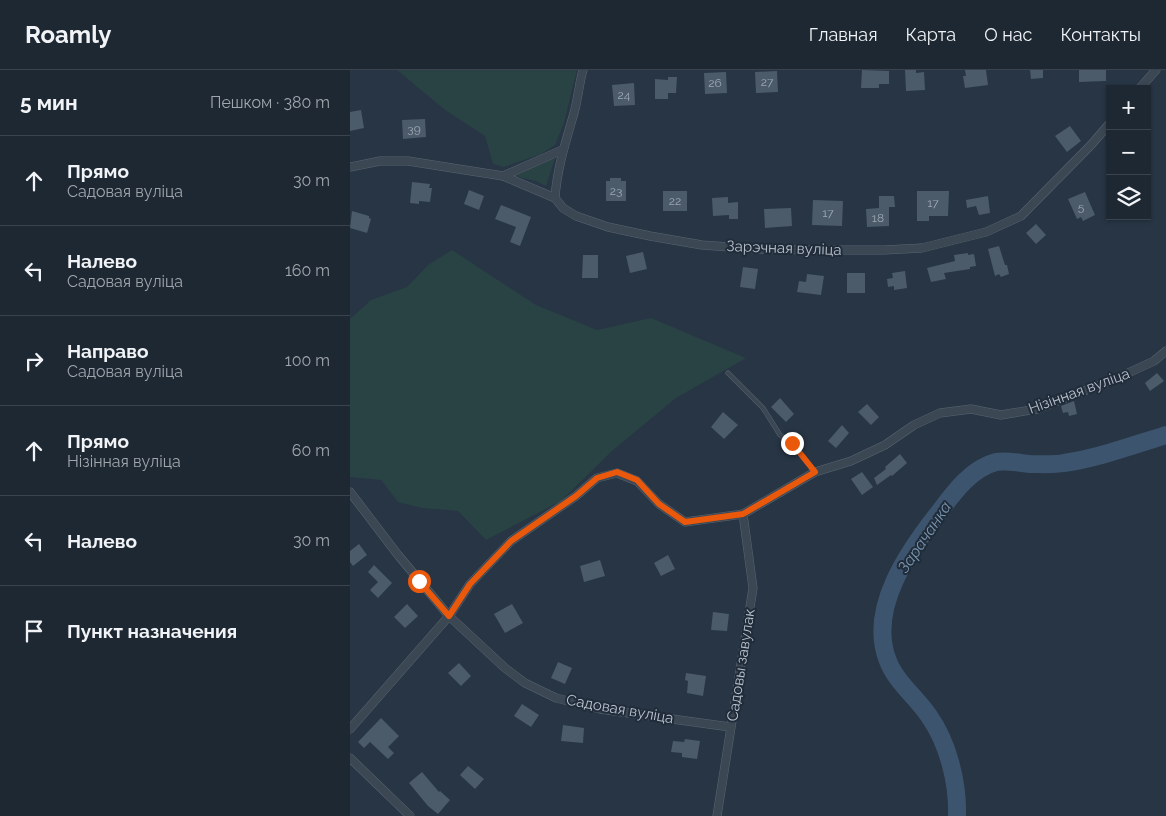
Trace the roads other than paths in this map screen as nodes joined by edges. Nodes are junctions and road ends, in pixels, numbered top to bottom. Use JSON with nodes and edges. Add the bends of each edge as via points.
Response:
{"nodes":[{"id":1,"x":583,"y":70,"type":"edge"},
{"id":2,"x":1156,"y":70,"type":"edge"},
{"id":3,"x":1143,"y":85,"type":"edge"},
{"id":4,"x":1106,"y":128,"type":"edge"},
{"id":5,"x":562,"y":150,"type":"junction"},
{"id":6,"x":350,"y":167,"type":"edge"},
{"id":7,"x":503,"y":176,"type":"junction"},
{"id":8,"x":554,"y":198,"type":"junction"},
{"id":9,"x":1166,"y":351,"type":"edge"},
{"id":10,"x":728,"y":373,"type":"dead end"},
{"id":11,"x":815,"y":472,"type":"junction"},
{"id":12,"x":350,"y":492,"type":"edge"},
{"id":13,"x":743,"y":514,"type":"junction"},
{"id":14,"x":449,"y":616,"type":"junction"},
{"id":15,"x":730,"y":727,"type":"junction"},
{"id":16,"x":350,"y":729,"type":"edge"},
{"id":17,"x":350,"y":758,"type":"edge"},
{"id":18,"x":410,"y":816,"type":"edge"},
{"id":19,"x":717,"y":816,"type":"edge"}],
"edges":[{"from":1,"to":5,"type":"street"},
{"from":2,"to":3,"type":"street"},
{"from":4,"to":8,"type":"street","name":"Зарэчная вуліца","via":[[1021,216],[986,232],[922,248],[824,250],[702,245],[608,227],[576,216]]},
{"from":5,"to":7,"type":"street"},
{"from":5,"to":8,"type":"street"},
{"from":6,"to":7,"type":"street","name":"Зарэчная вуліца","via":[[380,161],[408,161]]},
{"from":7,"to":8,"type":"street","name":"Зарэчная вуліца"},
{"from":9,"to":11,"type":"street","name":"Нізінная вуліца","via":[[1154,361],[1116,379],[1037,409],[1001,415],[971,409],[940,413],[914,425],[885,445],[851,461]]},
{"from":10,"to":11,"type":"lane","via":[[763,408],[780,435],[792,443]]},
{"from":11,"to":13,"type":"street","name":"Нізінная вуліца"},
{"from":12,"to":14,"type":"street","name":"Садовая вуліца"},
{"from":13,"to":14,"type":"street","via":[[685,522],[659,504],[637,480],[617,472],[597,478],[511,541],[470,584]]},
{"from":13,"to":15,"type":"street","name":"Садовы завулак","via":[[753,588]]},
{"from":14,"to":15,"type":"street","name":"Садовая вуліца","via":[[505,668],[525,683],[556,698],[600,708]]},
{"from":14,"to":16,"type":"street"},
{"from":15,"to":19,"type":"street","name":"Садовы завулак"},
{"from":17,"to":18,"type":"street"}]}
